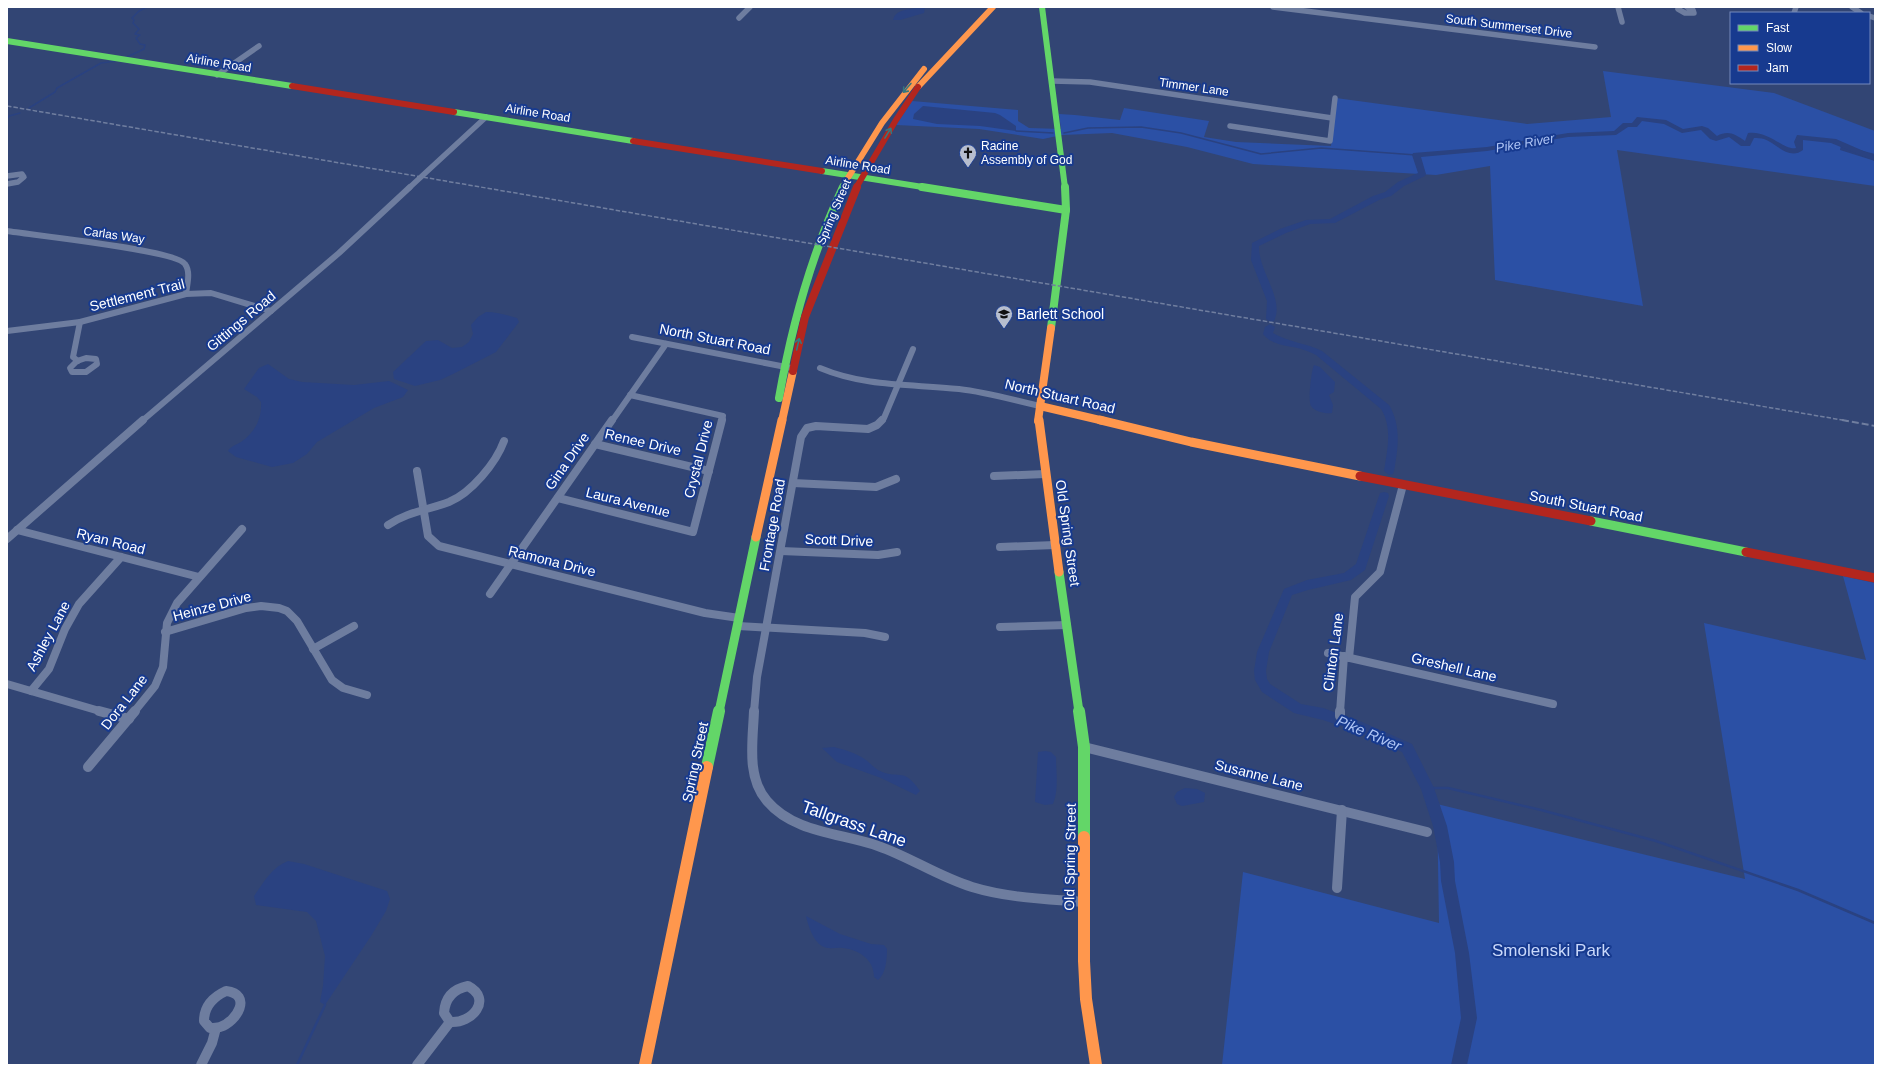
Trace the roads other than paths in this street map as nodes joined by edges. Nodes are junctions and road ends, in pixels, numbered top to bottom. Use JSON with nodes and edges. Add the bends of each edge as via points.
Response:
{"nodes":[{"id":1,"x":750,"y":7,"type":"edge"},
{"id":2,"x":984,"y":7,"type":"edge"},
{"id":3,"x":993,"y":7,"type":"edge"},
{"id":4,"x":1042,"y":7,"type":"edge"},
{"id":5,"x":1273,"y":7,"type":"edge"},
{"id":6,"x":1618,"y":7,"type":"edge"},
{"id":7,"x":1680,"y":7,"type":"edge"},
{"id":8,"x":1687,"y":7,"type":"edge"},
{"id":9,"x":739,"y":18,"type":"dead end"},
{"id":10,"x":1622,"y":22,"type":"dead end"},
{"id":11,"x":7,"y":41,"type":"edge"},
{"id":12,"x":259,"y":46,"type":"dead end"},
{"id":13,"x":1595,"y":47,"type":"dead end"},
{"id":14,"x":218,"y":75,"type":"junction"},
{"id":15,"x":1052,"y":81,"type":"junction"},
{"id":16,"x":1335,"y":98,"type":"dead end"},
{"id":17,"x":886,"y":114,"type":"junction"},
{"id":18,"x":486,"y":117,"type":"junction"},
{"id":19,"x":1332,"y":118,"type":"junction"},
{"id":20,"x":1230,"y":126,"type":"dead end"},
{"id":21,"x":862,"y":151,"type":"junction"},
{"id":22,"x":872,"y":160,"type":"junction"},
{"id":23,"x":820,"y":171,"type":"junction"},
{"id":24,"x":7,"y":176,"type":"edge"},
{"id":25,"x":848,"y":176,"type":"junction"},
{"id":26,"x":861,"y":178,"type":"junction"},
{"id":27,"x":898,"y":184,"type":"junction"},
{"id":28,"x":7,"y":185,"type":"edge"},
{"id":29,"x":838,"y":194,"type":"junction"},
{"id":30,"x":849,"y":204,"type":"junction"},
{"id":31,"x":1066,"y":210,"type":"junction"},
{"id":32,"x":838,"y":230,"type":"junction"},
{"id":33,"x":7,"y":232,"type":"edge"},
{"id":34,"x":186,"y":294,"type":"junction"},
{"id":35,"x":272,"y":311,"type":"junction"},
{"id":36,"x":80,"y":322,"type":"junction"},
{"id":37,"x":7,"y":331,"type":"edge"},
{"id":38,"x":632,"y":337,"type":"dead end"},
{"id":39,"x":666,"y":344,"type":"junction"},
{"id":40,"x":913,"y":349,"type":"dead end"},
{"id":41,"x":78,"y":361,"type":"dead end"},
{"id":42,"x":788,"y":368,"type":"junction"},
{"id":43,"x":820,"y":368,"type":"dead end"},
{"id":44,"x":897,"y":385,"type":"junction"},
{"id":45,"x":630,"y":395,"type":"junction"},
{"id":46,"x":1040,"y":406,"type":"junction"},
{"id":47,"x":504,"y":441,"type":"dead end"},
{"id":48,"x":595,"y":444,"type":"junction"},
{"id":49,"x":1292,"y":463,"type":"joint"},
{"id":50,"x":417,"y":471,"type":"dead end"},
{"id":51,"x":709,"y":471,"type":"junction"},
{"id":52,"x":1045,"y":474,"type":"junction"},
{"id":53,"x":994,"y":476,"type":"dead end"},
{"id":54,"x":896,"y":479,"type":"dead end"},
{"id":55,"x":794,"y":484,"type":"junction"},
{"id":56,"x":1403,"y":485,"type":"junction"},
{"id":57,"x":558,"y":498,"type":"junction"},
{"id":58,"x":423,"y":510,"type":"junction"},
{"id":59,"x":388,"y":526,"type":"dead end"},
{"id":60,"x":242,"y":529,"type":"dead end"},
{"id":61,"x":17,"y":530,"type":"junction"},
{"id":62,"x":693,"y":532,"type":"joint"},
{"id":63,"x":7,"y":539,"type":"edge"},
{"id":64,"x":1055,"y":545,"type":"junction"},
{"id":65,"x":1000,"y":547,"type":"dead end"},
{"id":66,"x":781,"y":551,"type":"junction"},
{"id":67,"x":897,"y":552,"type":"dead end"},
{"id":68,"x":121,"y":557,"type":"junction"},
{"id":69,"x":511,"y":564,"type":"junction"},
{"id":70,"x":199,"y":576,"type":"junction"},
{"id":71,"x":1875,"y":578,"type":"edge"},
{"id":72,"x":490,"y":594,"type":"dead end"},
{"id":73,"x":738,"y":622,"type":"junction"},
{"id":74,"x":1067,"y":625,"type":"junction"},
{"id":75,"x":354,"y":626,"type":"dead end"},
{"id":76,"x":1000,"y":627,"type":"dead end"},
{"id":77,"x":766,"y":628,"type":"junction"},
{"id":78,"x":165,"y":632,"type":"junction"},
{"id":79,"x":885,"y":637,"type":"dead end"},
{"id":80,"x":313,"y":649,"type":"junction"},
{"id":81,"x":1328,"y":653,"type":"dead end"},
{"id":82,"x":1347,"y":657,"type":"junction"},
{"id":83,"x":7,"y":684,"type":"edge"},
{"id":84,"x":31,"y":691,"type":"junction"},
{"id":85,"x":367,"y":695,"type":"dead end"},
{"id":86,"x":1553,"y":704,"type":"dead end"},
{"id":87,"x":1340,"y":716,"type":"dead end"},
{"id":88,"x":129,"y":719,"type":"junction"},
{"id":89,"x":1084,"y":747,"type":"junction"},
{"id":90,"x":88,"y":767,"type":"dead end"},
{"id":91,"x":1342,"y":810,"type":"junction"},
{"id":92,"x":1427,"y":832,"type":"dead end"},
{"id":93,"x":1337,"y":888,"type":"dead end"},
{"id":94,"x":1083,"y":902,"type":"junction"},
{"id":95,"x":450,"y":1022,"type":"dead end"},
{"id":96,"x":216,"y":1028,"type":"dead end"},
{"id":97,"x":201,"y":1065,"type":"edge"},
{"id":98,"x":417,"y":1065,"type":"edge"},
{"id":99,"x":645,"y":1065,"type":"edge"},
{"id":100,"x":1096,"y":1065,"type":"edge"}],
"edges":[{"from":1,"to":9,"type":"street"},
{"from":2,"to":17,"type":"street","name":"Spring Street","one_way":true,"via":[[907,88]]},
{"from":22,"to":3,"type":"street","name":"Spring Street","one_way":true,"via":[[923,80]]},
{"from":4,"to":15,"type":"street","name":"Old Spring Street"},
{"from":5,"to":13,"type":"street","name":"South Summerset Drive"},
{"from":6,"to":10,"type":"street"},
{"from":7,"to":8,"type":"street","via":[[1678,9],[1683,12],[1694,13],[1694,10]]},
{"from":11,"to":14,"type":"street","name":"Airline Road"},
{"from":12,"to":14,"type":"street"},
{"from":14,"to":18,"type":"street","name":"Airline Road"},
{"from":15,"to":19,"type":"street","name":"Timmer Lane","via":[[1090,82]]},
{"from":15,"to":31,"type":"street","name":"Old Spring Street"},
{"from":16,"to":19,"type":"street"},
{"from":17,"to":21,"type":"street","name":"Spring Street"},
{"from":17,"to":26,"type":"street","via":[[856,174]]},
{"from":18,"to":23,"type":"street","name":"Airline Road"},
{"from":18,"to":35,"type":"street","name":"Gittings Road","via":[[339,253]]},
{"from":19,"to":20,"type":"street","via":[[1330,142]]},
{"from":21,"to":23,"type":"street","via":[[850,164],[842,168]]},
{"from":21,"to":25,"type":"street","name":"Spring Street"},
{"from":22,"to":26,"type":"street","name":"Spring Street"},
{"from":22,"to":27,"type":"street","via":[[870,168],[873,174]]},
{"from":23,"to":25,"type":"street","name":"Airline Road"},
{"from":23,"to":29,"type":"street","via":[[838,181]]},
{"from":24,"to":28,"type":"street","via":[[24,175],[21,180]]},
{"from":25,"to":26,"type":"street","name":"Airline Road"},
{"from":25,"to":29,"type":"street","name":"Spring Street"},
{"from":25,"to":32,"type":"street","via":[[854,181],[841,211]]},
{"from":26,"to":27,"type":"street","name":"Airline Road"},
{"from":26,"to":30,"type":"street","name":"Spring Street"},
{"from":27,"to":30,"type":"street","via":[[867,186],[860,189]]},
{"from":27,"to":31,"type":"street","name":"Airline Road"},
{"from":29,"to":42,"type":"street","name":"Spring Street","via":[[808,268]]},
{"from":30,"to":32,"type":"street","name":"Spring Street"},
{"from":31,"to":46,"type":"street","name":"Old Spring Street"},
{"from":42,"to":32,"type":"street","name":"Spring Street","one_way":true},
{"from":33,"to":34,"type":"street","name":"Carlas Way","via":[[149,251],[177,258],[185,263],[188,270]]},
{"from":34,"to":35,"type":"street","name":"Settlement Trail","via":[[211,293]]},
{"from":34,"to":36,"type":"street","name":"Settlement Trail"},
{"from":35,"to":61,"type":"street","name":"Gittings Road"},
{"from":36,"to":37,"type":"street","name":"Settlement Trail"},
{"from":36,"to":41,"type":"street","via":[[73,357]]},
{"from":38,"to":39,"type":"street","name":"North Stuart Road"},
{"from":39,"to":42,"type":"street","name":"North Stuart Road"},
{"from":39,"to":45,"type":"street","name":"Gina Drive"},
{"from":40,"to":44,"type":"street"},
{"from":42,"to":73,"type":"street","name":"Spring Street"},
{"from":43,"to":44,"type":"street","name":"North Stuart Road","via":[[833,374]]},
{"from":44,"to":46,"type":"street","name":"North Stuart Road","via":[[961,389]]},
{"from":44,"to":55,"type":"street","name":"Frontage Road","via":[[884,418],[877,425],[868,429],[816,426],[807,428],[801,437]]},
{"from":45,"to":48,"type":"street","name":"Gina Drive"},
{"from":45,"to":51,"type":"street","name":"Crystal Drive","via":[[723,416]]},
{"from":46,"to":49,"type":"street","name":"North Stuart Road"},
{"from":46,"to":52,"type":"street","name":"Old Spring Street","via":[[1038,425]]},
{"from":47,"to":58,"type":"street","via":[[497,455],[463,495]]},
{"from":48,"to":51,"type":"street","name":"Renee Drive"},
{"from":48,"to":57,"type":"street","name":"Gina Drive"},
{"from":49,"to":56,"type":"street","name":"South Stuart Road"},
{"from":50,"to":58,"type":"street","name":"Ramona Drive"},
{"from":51,"to":62,"type":"street","name":"Crystal Drive"},
{"from":52,"to":53,"type":"street"},
{"from":52,"to":64,"type":"street","name":"Old Spring Street"},
{"from":54,"to":55,"type":"street","via":[[876,487]]},
{"from":55,"to":66,"type":"street","name":"Frontage Road"},
{"from":56,"to":71,"type":"street","name":"South Stuart Road"},
{"from":56,"to":82,"type":"street","name":"Clinton Lane","via":[[1380,572],[1354,597]]},
{"from":57,"to":62,"type":"street","name":"Laura Avenue"},
{"from":57,"to":69,"type":"street","name":"Gina Drive"},
{"from":58,"to":59,"type":"street","via":[[398,517]]},
{"from":58,"to":69,"type":"street","name":"Ramona Drive","via":[[428,536],[434,543],[444,548]]},
{"from":60,"to":70,"type":"street","name":"Dora Lane"},
{"from":61,"to":63,"type":"street","name":"Gittings Road"},
{"from":61,"to":68,"type":"street","name":"Ryan Road"},
{"from":64,"to":65,"type":"street"},
{"from":64,"to":74,"type":"street","name":"Old Spring Street"},
{"from":66,"to":67,"type":"street","name":"Scott Drive","via":[[878,555]]},
{"from":66,"to":77,"type":"street","name":"Frontage Road"},
{"from":68,"to":70,"type":"street","name":"Ryan Road"},
{"from":68,"to":84,"type":"street","name":"Ashley Lane","via":[[79,604],[65,629],[49,669]]},
{"from":69,"to":72,"type":"street","name":"Gina Drive"},
{"from":69,"to":73,"type":"street","name":"Ramona Drive"},
{"from":70,"to":78,"type":"street","name":"Dora Lane","via":[[177,603]]},
{"from":73,"to":77,"type":"street","name":"Ramona Drive"},
{"from":73,"to":99,"type":"street","name":"Spring Street"},
{"from":74,"to":76,"type":"street"},
{"from":74,"to":89,"type":"street","name":"Old Spring Street"},
{"from":75,"to":80,"type":"street"},
{"from":77,"to":79,"type":"street","name":"Ramona Drive","via":[[865,633]]},
{"from":77,"to":94,"type":"street","name":"Tallgrass Lane","via":[[754,698],[752,761],[756,780],[767,801],[800,824],[878,846],[972,887],[1003,895]]},
{"from":78,"to":80,"type":"street","name":"Heinze Drive","via":[[246,608],[270,606],[293,615]]},
{"from":78,"to":88,"type":"street","name":"Dora Lane","via":[[164,659],[160,676],[149,695]]},
{"from":80,"to":85,"type":"street","name":"Heinze Drive","via":[[332,680],[344,688]]},
{"from":81,"to":82,"type":"street","name":"Greshell Lane"},
{"from":82,"to":86,"type":"street","name":"Greshell Lane"},
{"from":82,"to":87,"type":"street","name":"Clinton Lane"},
{"from":83,"to":84,"type":"street"},
{"from":84,"to":88,"type":"street"},
{"from":88,"to":90,"type":"street","name":"Dora Lane"},
{"from":89,"to":91,"type":"street","name":"Susanne Lane"},
{"from":89,"to":94,"type":"street","name":"Old Spring Street"},
{"from":91,"to":92,"type":"street","name":"Susanne Lane"},
{"from":91,"to":93,"type":"street"},
{"from":94,"to":100,"type":"street","name":"Old Spring Street","via":[[1086,998]]},
{"from":95,"to":98,"type":"street"},
{"from":96,"to":97,"type":"street"}]}
